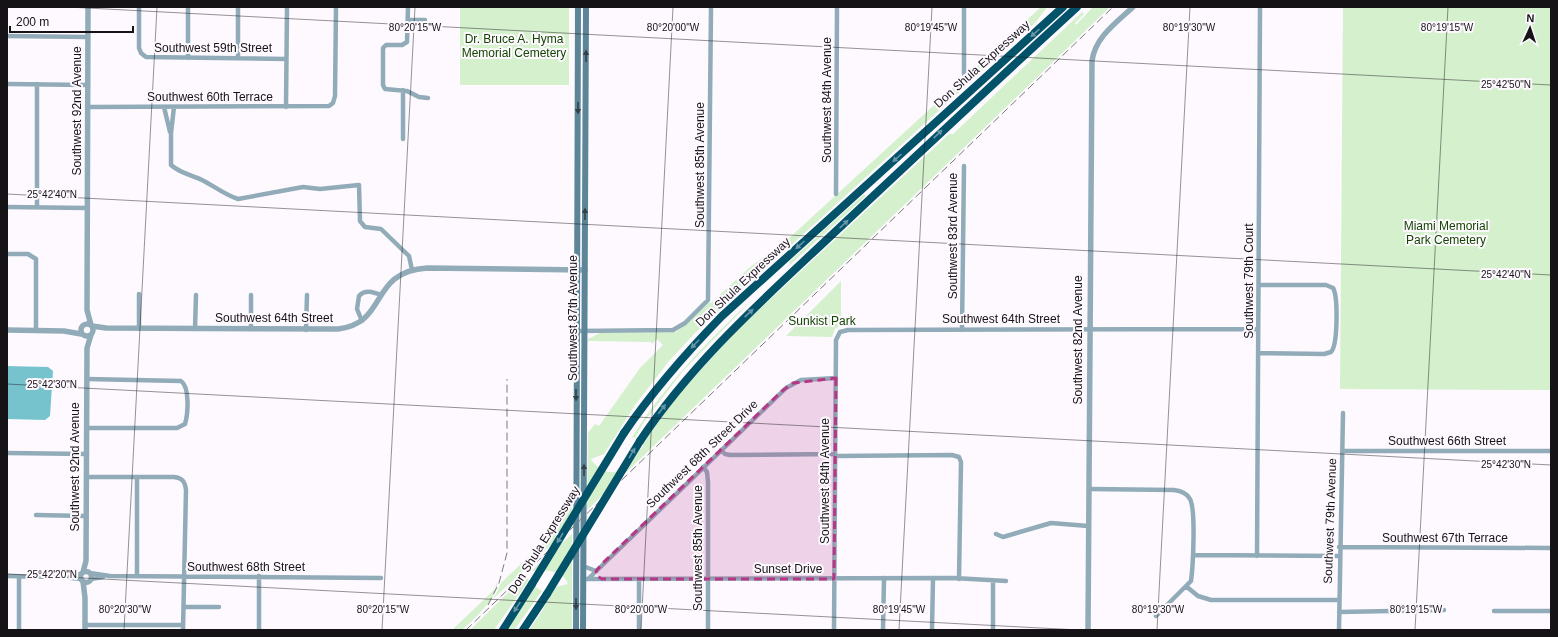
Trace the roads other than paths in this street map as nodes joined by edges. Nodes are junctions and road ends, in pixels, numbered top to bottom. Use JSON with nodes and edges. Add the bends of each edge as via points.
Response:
{"nodes":[{"id":1,"x":88,"y":7,"type":"edge"},
{"id":2,"x":139,"y":7,"type":"edge"},
{"id":3,"x":188,"y":7,"type":"edge"},
{"id":4,"x":238,"y":7,"type":"edge"},
{"id":5,"x":287,"y":7,"type":"edge"},
{"id":6,"x":336,"y":7,"type":"edge"},
{"id":7,"x":408,"y":7,"type":"edge"},
{"id":8,"x":578,"y":7,"type":"edge"},
{"id":9,"x":586,"y":7,"type":"edge"},
{"id":10,"x":711,"y":7,"type":"edge"},
{"id":11,"x":837,"y":7,"type":"edge"},
{"id":12,"x":964,"y":7,"type":"edge"},
{"id":13,"x":1064,"y":7,"type":"edge"},
{"id":14,"x":1077,"y":7,"type":"edge"},
{"id":15,"x":1134,"y":7,"type":"edge"},
{"id":16,"x":1260,"y":7,"type":"edge"},
{"id":17,"x":408,"y":20,"type":"junction"},
{"id":18,"x":425,"y":20,"type":"dead end"},
{"id":19,"x":578,"y":27,"type":"junction"},
{"id":20,"x":586,"y":27,"type":"junction"},
{"id":21,"x":7,"y":36,"type":"edge"},
{"id":22,"x":88,"y":38,"type":"junction"},
{"id":23,"x":188,"y":58,"type":"junction"},
{"id":24,"x":238,"y":58,"type":"junction"},
{"id":25,"x":286,"y":58,"type":"junction"},
{"id":26,"x":578,"y":69,"type":"junction"},
{"id":27,"x":586,"y":70,"type":"junction"},
{"id":28,"x":964,"y":74,"type":"dead end"},
{"id":29,"x":7,"y":84,"type":"edge"},
{"id":30,"x":37,"y":84,"type":"junction"},
{"id":31,"x":88,"y":85,"type":"junction"},
{"id":32,"x":578,"y":89,"type":"junction"},
{"id":33,"x":586,"y":89,"type":"junction"},
{"id":34,"x":403,"y":90,"type":"junction"},
{"id":35,"x":428,"y":98,"type":"dead end"},
{"id":36,"x":88,"y":107,"type":"junction"},
{"id":37,"x":164,"y":107,"type":"junction"},
{"id":38,"x":174,"y":107,"type":"junction"},
{"id":39,"x":286,"y":107,"type":"junction"},
{"id":40,"x":578,"y":127,"type":"junction"},
{"id":41,"x":585,"y":128,"type":"junction"},
{"id":42,"x":171,"y":133,"type":"junction"},
{"id":43,"x":403,"y":139,"type":"dead end"},
{"id":44,"x":964,"y":166,"type":"dead end"},
{"id":45,"x":836,"y":194,"type":"dead end"},
{"id":46,"x":577,"y":196,"type":"junction"},
{"id":47,"x":585,"y":196,"type":"junction"},
{"id":48,"x":7,"y":207,"type":"edge"},
{"id":49,"x":37,"y":207,"type":"junction"},
{"id":50,"x":87,"y":208,"type":"junction"},
{"id":51,"x":577,"y":252,"type":"junction"},
{"id":52,"x":585,"y":253,"type":"junction"},
{"id":53,"x":7,"y":254,"type":"edge"},
{"id":54,"x":412,"y":270,"type":"junction"},
{"id":55,"x":577,"y":270,"type":"junction"},
{"id":56,"x":585,"y":270,"type":"junction"},
{"id":57,"x":1259,"y":285,"type":"junction"},
{"id":58,"x":140,"y":294,"type":"dead end"},
{"id":59,"x":196,"y":295,"type":"dead end"},
{"id":60,"x":251,"y":295,"type":"dead end"},
{"id":61,"x":307,"y":295,"type":"dead end"},
{"id":62,"x":381,"y":295,"type":"junction"},
{"id":63,"x":87,"y":310,"type":"junction"},
{"id":64,"x":362,"y":321,"type":"junction"},
{"id":65,"x":82,"y":325,"type":"junction"},
{"id":66,"x":92,"y":326,"type":"junction"},
{"id":67,"x":106,"y":328,"type":"junction"},
{"id":68,"x":139,"y":328,"type":"junction"},
{"id":69,"x":195,"y":329,"type":"junction"},
{"id":70,"x":251,"y":329,"type":"junction"},
{"id":71,"x":1090,"y":329,"type":"junction"},
{"id":72,"x":1258,"y":329,"type":"junction"},
{"id":73,"x":7,"y":330,"type":"edge"},
{"id":74,"x":36,"y":330,"type":"junction"},
{"id":75,"x":306,"y":330,"type":"junction"},
{"id":76,"x":962,"y":330,"type":"junction"},
{"id":77,"x":64,"y":331,"type":"junction"},
{"id":78,"x":576,"y":331,"type":"junction"},
{"id":79,"x":584,"y":331,"type":"junction"},
{"id":80,"x":840,"y":332,"type":"joint"},
{"id":81,"x":82,"y":334,"type":"junction"},
{"id":82,"x":92,"y":334,"type":"junction"},
{"id":83,"x":87,"y":348,"type":"junction"},
{"id":84,"x":1258,"y":354,"type":"junction"},
{"id":85,"x":836,"y":378,"type":"junction"},
{"id":86,"x":87,"y":379,"type":"junction"},
{"id":87,"x":1343,"y":413,"type":"dead end"},
{"id":88,"x":87,"y":428,"type":"junction"},
{"id":89,"x":721,"y":450,"type":"junction"},
{"id":90,"x":1342,"y":451,"type":"junction"},
{"id":91,"x":1551,"y":451,"type":"edge"},
{"id":92,"x":7,"y":453,"type":"edge"},
{"id":93,"x":86,"y":454,"type":"junction"},
{"id":94,"x":576,"y":455,"type":"junction"},
{"id":95,"x":835,"y":455,"type":"junction"},
{"id":96,"x":584,"y":456,"type":"junction"},
{"id":97,"x":704,"y":467,"type":"junction"},
{"id":98,"x":86,"y":477,"type":"junction"},
{"id":99,"x":137,"y":477,"type":"junction"},
{"id":100,"x":1088,"y":489,"type":"junction"},
{"id":101,"x":36,"y":515,"type":"dead end"},
{"id":102,"x":86,"y":516,"type":"junction"},
{"id":103,"x":1088,"y":526,"type":"junction"},
{"id":104,"x":996,"y":534,"type":"dead end"},
{"id":105,"x":1339,"y":547,"type":"junction"},
{"id":106,"x":1551,"y":548,"type":"edge"},
{"id":107,"x":1193,"y":555,"type":"junction"},
{"id":108,"x":1257,"y":556,"type":"junction"},
{"id":109,"x":1339,"y":556,"type":"junction"},
{"id":110,"x":584,"y":566,"type":"junction"},
{"id":111,"x":596,"y":571,"type":"junction"},
{"id":112,"x":7,"y":576,"type":"edge"},
{"id":113,"x":19,"y":576,"type":"junction"},
{"id":114,"x":86,"y":576,"type":"junction"},
{"id":115,"x":136,"y":576,"type":"junction"},
{"id":116,"x":185,"y":576,"type":"junction"},
{"id":117,"x":259,"y":576,"type":"junction"},
{"id":118,"x":585,"y":577,"type":"junction"},
{"id":119,"x":381,"y":578,"type":"dead end"},
{"id":120,"x":884,"y":578,"type":"junction"},
{"id":121,"x":933,"y":578,"type":"junction"},
{"id":122,"x":576,"y":579,"type":"junction"},
{"id":123,"x":602,"y":579,"type":"junction"},
{"id":124,"x":639,"y":579,"type":"junction"},
{"id":125,"x":708,"y":579,"type":"junction"},
{"id":126,"x":834,"y":579,"type":"junction"},
{"id":127,"x":959,"y":579,"type":"junction"},
{"id":128,"x":1006,"y":580,"type":"dead end"},
{"id":129,"x":993,"y":581,"type":"junction"},
{"id":130,"x":1187,"y":587,"type":"junction"},
{"id":131,"x":1338,"y":600,"type":"junction"},
{"id":132,"x":184,"y":607,"type":"junction"},
{"id":133,"x":219,"y":608,"type":"dead end"},
{"id":134,"x":1444,"y":610,"type":"dead end"},
{"id":135,"x":1494,"y":611,"type":"dead end"},
{"id":136,"x":1551,"y":611,"type":"edge"},
{"id":137,"x":1339,"y":612,"type":"junction"},
{"id":138,"x":1156,"y":616,"type":"dead end"},
{"id":139,"x":85,"y":628,"type":"edge"},
{"id":140,"x":183,"y":628,"type":"edge"},
{"id":141,"x":19,"y":630,"type":"edge"},
{"id":142,"x":259,"y":630,"type":"edge"},
{"id":143,"x":503,"y":630,"type":"edge"},
{"id":144,"x":523,"y":630,"type":"edge"},
{"id":145,"x":576,"y":630,"type":"edge"},
{"id":146,"x":583,"y":630,"type":"edge"},
{"id":147,"x":639,"y":630,"type":"edge"},
{"id":148,"x":708,"y":630,"type":"edge"},
{"id":149,"x":834,"y":630,"type":"edge"},
{"id":150,"x":883,"y":630,"type":"edge"},
{"id":151,"x":932,"y":630,"type":"edge"},
{"id":152,"x":993,"y":630,"type":"edge"},
{"id":153,"x":1088,"y":630,"type":"edge"},
{"id":154,"x":1339,"y":630,"type":"edge"}],
"edges":[{"from":1,"to":22,"type":"street","name":"Southwest 92nd Avenue"},
{"from":2,"to":23,"type":"street","name":"Southwest 59th Street","via":[[141,53],[149,58]]},
{"from":3,"to":23,"type":"street"},
{"from":4,"to":24,"type":"street"},
{"from":5,"to":25,"type":"street"},
{"from":6,"to":39,"type":"street","name":"Southwest 60th Terrace","via":[[335,94],[332,104],[324,107]]},
{"from":7,"to":17,"type":"street"},
{"from":8,"to":19,"type":"main road","name":"Southwest 87th Avenue"},
{"from":9,"to":20,"type":"main road","name":"Southwest 87th Avenue"},
{"from":10,"to":79,"type":"street","name":"Southwest 85th Avenue","via":[[709,293],[706,303],[673,330]]},
{"from":11,"to":45,"type":"street","name":"Southwest 84th Avenue"},
{"from":12,"to":28,"type":"street"},
{"from":13,"to":143,"type":"highway","name":"Don Shula Expressway","one_way":true,"bridge":true,"via":[[722,316],[679,360],[624,433]]},
{"from":144,"to":14,"type":"highway","name":"Don Shula Expressway","one_way":true,"bridge":true,"via":[[660,410],[692,371],[737,325],[964,110]]},
{"from":15,"to":71,"type":"street","name":"Southwest 82nd Avenue","via":[[1101,38],[1094,50],[1091,65]]},
{"from":16,"to":57,"type":"street","name":"Southwest 79th Court"},
{"from":17,"to":18,"type":"street"},
{"from":17,"to":34,"type":"street","via":[[407,43],[384,46],[382,51],[383,87]]},
{"from":19,"to":20,"type":"main road"},
{"from":19,"to":26,"type":"main road","name":"Southwest 87th Avenue"},
{"from":27,"to":20,"type":"main road","name":"Southwest 87th Avenue","one_way":true},
{"from":21,"to":22,"type":"street"},
{"from":22,"to":31,"type":"street","name":"Southwest 92nd Avenue"},
{"from":23,"to":24,"type":"street","name":"Southwest 59th Street"},
{"from":24,"to":25,"type":"street","name":"Southwest 59th Street"},
{"from":25,"to":39,"type":"street"},
{"from":26,"to":27,"type":"main road"},
{"from":26,"to":32,"type":"main road","name":"Southwest 87th Avenue"},
{"from":27,"to":33,"type":"main road","name":"Southwest 87th Avenue"},
{"from":29,"to":30,"type":"street"},
{"from":30,"to":31,"type":"street"},
{"from":30,"to":49,"type":"street"},
{"from":31,"to":36,"type":"street","name":"Southwest 92nd Avenue"},
{"from":32,"to":33,"type":"main road"},
{"from":32,"to":40,"type":"main road","name":"Southwest 87th Avenue","one_way":true},
{"from":33,"to":41,"type":"main road","name":"Southwest 87th Avenue"},
{"from":34,"to":35,"type":"street"},
{"from":34,"to":43,"type":"street"},
{"from":36,"to":37,"type":"street","name":"Southwest 60th Terrace"},
{"from":36,"to":50,"type":"street","name":"Southwest 92nd Avenue"},
{"from":37,"to":38,"type":"street","name":"Southwest 60th Terrace"},
{"from":37,"to":42,"type":"street"},
{"from":38,"to":39,"type":"street","name":"Southwest 60th Terrace"},
{"from":38,"to":42,"type":"street"},
{"from":40,"to":41,"type":"main road"},
{"from":40,"to":46,"type":"main road","name":"Southwest 87th Avenue"},
{"from":41,"to":47,"type":"main road","name":"Southwest 87th Avenue"},
{"from":42,"to":54,"type":"street","via":[[171,166],[238,199],[302,187],[320,189],[359,185],[360,222],[365,227],[381,229],[409,256]]},
{"from":44,"to":76,"type":"street","name":"Southwest 83rd Avenue"},
{"from":46,"to":47,"type":"main road"},
{"from":46,"to":51,"type":"main road","name":"Southwest 87th Avenue"},
{"from":52,"to":47,"type":"main road","name":"Southwest 87th Avenue","one_way":true},
{"from":48,"to":49,"type":"street"},
{"from":49,"to":50,"type":"street"},
{"from":50,"to":63,"type":"street","name":"Southwest 92nd Avenue"},
{"from":51,"to":52,"type":"main road"},
{"from":51,"to":55,"type":"main road","name":"Southwest 87th Avenue"},
{"from":52,"to":56,"type":"main road","name":"Southwest 87th Avenue"},
{"from":53,"to":74,"type":"street","via":[[29,254],[36,259]]},
{"from":54,"to":55,"type":"street","name":"Southwest 64th Street"},
{"from":54,"to":62,"type":"street","name":"Southwest 64th Street","via":[[392,280]]},
{"from":55,"to":56,"type":"street","name":"Southwest 64th Street"},
{"from":55,"to":78,"type":"main road","name":"Southwest 87th Avenue"},
{"from":56,"to":79,"type":"main road","name":"Southwest 87th Avenue"},
{"from":57,"to":72,"type":"street","name":"Southwest 79th Court"},
{"from":57,"to":84,"type":"street","via":[[1326,285],[1333,288],[1336,297],[1335,344],[1331,352]]},
{"from":58,"to":68,"type":"street"},
{"from":59,"to":69,"type":"street"},
{"from":60,"to":70,"type":"street"},
{"from":61,"to":75,"type":"street"},
{"from":62,"to":64,"type":"street","name":"Southwest 64th Street"},
{"from":62,"to":64,"type":"street","via":[[370,292],[360,295],[357,306]]},
{"from":63,"to":65,"type":"street","name":"Southwest 92nd Avenue"},
{"from":63,"to":66,"type":"street","name":"Southwest 92nd Avenue"},
{"from":64,"to":75,"type":"street","name":"Southwest 64th Street","via":[[342,329]]},
{"from":65,"to":66,"type":"street","name":"Southwest 64th Street"},
{"from":65,"to":77,"type":"street"},
{"from":65,"to":81,"type":"street","name":"Southwest 92nd Avenue"},
{"from":66,"to":67,"type":"street","name":"Southwest 64th Street"},
{"from":66,"to":82,"type":"street","name":"Southwest 92nd Avenue"},
{"from":67,"to":68,"type":"street","name":"Southwest 64th Street"},
{"from":67,"to":82,"type":"street","name":"Southwest 64th Street"},
{"from":68,"to":69,"type":"street","name":"Southwest 64th Street"},
{"from":69,"to":70,"type":"street","name":"Southwest 64th Street"},
{"from":70,"to":75,"type":"street","name":"Southwest 64th Street"},
{"from":71,"to":72,"type":"street","name":"Southwest 64th Street"},
{"from":71,"to":76,"type":"street","name":"Southwest 64th Street"},
{"from":71,"to":100,"type":"street","name":"Southwest 82nd Avenue"},
{"from":72,"to":84,"type":"street","name":"Southwest 79th Court"},
{"from":73,"to":74,"type":"street"},
{"from":74,"to":77,"type":"street"},
{"from":76,"to":80,"type":"street","name":"Southwest 64th Street"},
{"from":77,"to":81,"type":"street"},
{"from":78,"to":79,"type":"street"},
{"from":78,"to":94,"type":"main road","name":"Southwest 87th Avenue","one_way":true},
{"from":79,"to":96,"type":"main road","name":"Southwest 87th Avenue"},
{"from":80,"to":85,"type":"street","name":"Southwest 84th Avenue","via":[[836,340]]},
{"from":81,"to":82,"type":"street","name":"Southwest 64th Street"},
{"from":81,"to":83,"type":"street","name":"Southwest 92nd Avenue"},
{"from":82,"to":83,"type":"street","name":"Southwest 92nd Avenue"},
{"from":83,"to":86,"type":"street","name":"Southwest 92nd Avenue"},
{"from":84,"to":108,"type":"street","name":"Southwest 79th Court"},
{"from":85,"to":89,"type":"street","name":"Southwest 68th Street Drive","via":[[807,379],[791,384]]},
{"from":85,"to":95,"type":"street","name":"Southwest 84th Avenue"},
{"from":86,"to":88,"type":"street","name":"Southwest 92nd Avenue"},
{"from":86,"to":88,"type":"street","via":[[175,379],[183,381],[186,389],[186,419],[184,424],[175,429]]},
{"from":87,"to":90,"type":"street","name":"Southwest 79th Avenue"},
{"from":88,"to":93,"type":"street","name":"Southwest 92nd Avenue"},
{"from":89,"to":95,"type":"street","via":[[730,455]]},
{"from":89,"to":97,"type":"street","name":"Southwest 68th Street Drive"},
{"from":90,"to":91,"type":"street","name":"Southwest 66th Street"},
{"from":90,"to":105,"type":"street","name":"Southwest 79th Avenue"},
{"from":92,"to":93,"type":"street"},
{"from":93,"to":98,"type":"street","name":"Southwest 92nd Avenue"},
{"from":94,"to":96,"type":"main road"},
{"from":94,"to":122,"type":"main road","name":"Southwest 87th Avenue"},
{"from":95,"to":126,"type":"street","name":"Southwest 84th Avenue"},
{"from":95,"to":127,"type":"street","via":[[959,457]]},
{"from":110,"to":96,"type":"main road","name":"Southwest 87th Avenue","one_way":true},
{"from":97,"to":111,"type":"street","name":"Southwest 68th Street Drive"},
{"from":97,"to":125,"type":"street","name":"Southwest 85th Avenue","via":[[708,482]]},
{"from":98,"to":99,"type":"street"},
{"from":98,"to":102,"type":"street","name":"Southwest 92nd Avenue"},
{"from":99,"to":115,"type":"street"},
{"from":99,"to":116,"type":"street","via":[[174,477],[183,480],[186,490]]},
{"from":100,"to":103,"type":"street","name":"Southwest 82nd Avenue"},
{"from":100,"to":107,"type":"street","via":[[1168,489],[1184,492],[1192,507]]},
{"from":101,"to":102,"type":"street"},
{"from":102,"to":114,"type":"street","name":"Southwest 92nd Avenue"},
{"from":103,"to":104,"type":"street","via":[[1051,523],[1003,537]]},
{"from":103,"to":153,"type":"street","name":"Southwest 82nd Avenue"},
{"from":105,"to":106,"type":"street","name":"Southwest 67th Terrace"},
{"from":105,"to":109,"type":"street","name":"Southwest 79th Avenue"},
{"from":107,"to":108,"type":"street"},
{"from":107,"to":130,"type":"street","via":[[1191,581]]},
{"from":108,"to":109,"type":"street"},
{"from":109,"to":131,"type":"street","name":"Southwest 79th Avenue"},
{"from":110,"to":111,"type":"street"},
{"from":110,"to":118,"type":"main road","name":"Southwest 87th Avenue"},
{"from":111,"to":118,"type":"street","name":"Southwest 68th Street Drive"},
{"from":111,"to":123,"type":"street","via":[[597,576]]},
{"from":112,"to":113,"type":"street","name":"Southwest 68th Street"},
{"from":113,"to":114,"type":"street","name":"Southwest 68th Street"},
{"from":113,"to":141,"type":"street"},
{"from":114,"to":115,"type":"street","name":"Southwest 68th Street"},
{"from":114,"to":139,"type":"street","name":"Southwest 92nd Avenue"},
{"from":115,"to":116,"type":"street","name":"Southwest 68th Street"},
{"from":116,"to":117,"type":"street","name":"Southwest 68th Street"},
{"from":116,"to":132,"type":"street"},
{"from":117,"to":119,"type":"street","name":"Southwest 68th Street"},
{"from":117,"to":142,"type":"street"},
{"from":118,"to":122,"type":"main road"},
{"from":118,"to":123,"type":"street","name":"Sunset Drive"},
{"from":118,"to":146,"type":"main road","name":"Southwest 87th Avenue"},
{"from":120,"to":121,"type":"street","name":"Sunset Drive"},
{"from":120,"to":126,"type":"street","name":"Sunset Drive"},
{"from":120,"to":150,"type":"street"},
{"from":121,"to":127,"type":"street","name":"Sunset Drive"},
{"from":121,"to":151,"type":"street"},
{"from":122,"to":145,"type":"main road","name":"Southwest 87th Avenue","one_way":true},
{"from":123,"to":124,"type":"street","name":"Sunset Drive"},
{"from":124,"to":125,"type":"street","name":"Sunset Drive"},
{"from":124,"to":147,"type":"street"},
{"from":125,"to":126,"type":"street","name":"Sunset Drive"},
{"from":125,"to":148,"type":"street","name":"Southwest 85th Avenue"},
{"from":126,"to":149,"type":"street","name":"Southwest 84th Avenue"},
{"from":127,"to":129,"type":"street","name":"Sunset Drive"},
{"from":128,"to":129,"type":"street"},
{"from":129,"to":152,"type":"street"},
{"from":130,"to":131,"type":"street","via":[[1198,596],[1211,600]]},
{"from":130,"to":138,"type":"street"},
{"from":131,"to":137,"type":"street","name":"Southwest 79th Avenue"},
{"from":132,"to":133,"type":"street"},
{"from":132,"to":140,"type":"street"},
{"from":134,"to":137,"type":"street"},
{"from":135,"to":136,"type":"street"},
{"from":137,"to":154,"type":"street","name":"Southwest 79th Avenue"},
{"from":139,"to":140,"type":"street"}]}
